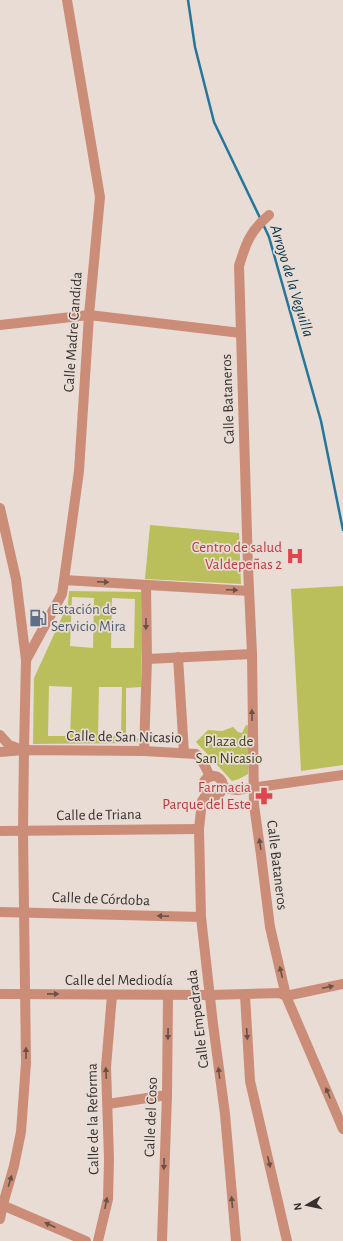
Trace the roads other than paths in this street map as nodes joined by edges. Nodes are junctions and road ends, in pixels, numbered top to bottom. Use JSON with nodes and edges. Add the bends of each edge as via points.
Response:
{"nodes":[{"id":1,"x":67,"y":0,"type":"edge"},
{"id":2,"x":264,"y":219,"type":"dead end"},
{"id":3,"x":89,"y":315,"type":"junction"},
{"id":4,"x":0,"y":325,"type":"edge"},
{"id":5,"x":241,"y":333,"type":"junction"},
{"id":6,"x":1,"y":512,"type":"edge"},
{"id":7,"x":64,"y":580,"type":"junction"},
{"id":8,"x":146,"y":585,"type":"junction"},
{"id":9,"x":249,"y":591,"type":"junction"},
{"id":10,"x":252,"y":654,"type":"junction"},
{"id":11,"x":178,"y":657,"type":"junction"},
{"id":12,"x":147,"y":659,"type":"junction"},
{"id":13,"x":26,"y":660,"type":"junction"},
{"id":14,"x":0,"y":735,"type":"edge"},
{"id":15,"x":4,"y":750,"type":"edge"},
{"id":16,"x":24,"y":750,"type":"junction"},
{"id":17,"x":144,"y":751,"type":"junction"},
{"id":18,"x":184,"y":753,"type":"junction"},
{"id":19,"x":343,"y":775,"type":"edge"},
{"id":20,"x":210,"y":777,"type":"junction"},
{"id":21,"x":253,"y":787,"type":"junction"},
{"id":22,"x":223,"y":788,"type":"junction"},
{"id":23,"x":207,"y":794,"type":"junction"},
{"id":24,"x":199,"y":828,"type":"junction"},
{"id":25,"x":0,"y":831,"type":"edge"},
{"id":26,"x":23,"y":831,"type":"junction"},
{"id":27,"x":0,"y":912,"type":"edge"},
{"id":28,"x":24,"y":912,"type":"junction"},
{"id":29,"x":202,"y":917,"type":"junction"},
{"id":30,"x":343,"y":984,"type":"edge"},
{"id":31,"x":0,"y":994,"type":"edge"},
{"id":32,"x":26,"y":994,"type":"junction"},
{"id":33,"x":112,"y":995,"type":"junction"},
{"id":34,"x":168,"y":995,"type":"junction"},
{"id":35,"x":245,"y":995,"type":"junction"},
{"id":36,"x":210,"y":996,"type":"junction"},
{"id":37,"x":286,"y":996,"type":"junction"},
{"id":38,"x":167,"y":1095,"type":"junction"},
{"id":39,"x":108,"y":1104,"type":"junction"},
{"id":40,"x":343,"y":1129,"type":"edge"},
{"id":41,"x":1,"y":1204,"type":"edge"},
{"id":42,"x":0,"y":1219,"type":"edge"},
{"id":43,"x":86,"y":1241,"type":"edge"},
{"id":44,"x":98,"y":1241,"type":"edge"},
{"id":45,"x":162,"y":1241,"type":"edge"},
{"id":46,"x":236,"y":1241,"type":"edge"},
{"id":47,"x":287,"y":1241,"type":"edge"}],
"edges":[{"from":1,"to":3,"type":"street","name":"Calle Madre Candida","via":[[100,196]]},
{"from":2,"to":5,"type":"street","name":"Calle Bataneros","via":[[245,248],[240,266]]},
{"from":3,"to":4,"type":"street"},
{"from":3,"to":5,"type":"street"},
{"from":3,"to":7,"type":"street","name":"Calle Madre Candida","via":[[78,471]]},
{"from":5,"to":9,"type":"street","name":"Calle Bataneros"},
{"from":6,"to":13,"type":"street","via":[[16,579]]},
{"from":7,"to":8,"type":"street","one_way":true},
{"from":7,"to":13,"type":"street","name":"Calle Madre Candida","via":[[62,594]]},
{"from":8,"to":9,"type":"street","one_way":true},
{"from":8,"to":12,"type":"street","one_way":true},
{"from":9,"to":10,"type":"street","name":"Calle Bataneros"},
{"from":10,"to":11,"type":"street"},
{"from":21,"to":10,"type":"street","name":"Calle Bataneros","one_way":true},
{"from":11,"to":12,"type":"street"},
{"from":11,"to":18,"type":"street"},
{"from":12,"to":17,"type":"street"},
{"from":13,"to":16,"type":"street"},
{"from":14,"to":15,"type":"street"},
{"from":15,"to":16,"type":"street","name":"Calle de San Nicasio"},
{"from":16,"to":17,"type":"street","name":"Calle de San Nicasio"},
{"from":16,"to":26,"type":"street"},
{"from":17,"to":18,"type":"street","name":"Calle de San Nicasio"},
{"from":18,"to":20,"type":"street","name":"Calle de San Nicasio","via":[[200,757]]},
{"from":19,"to":21,"type":"street"},
{"from":20,"to":22,"type":"street","via":[[220,778]]},
{"from":20,"to":23,"type":"street","via":[[203,785]]},
{"from":21,"to":22,"type":"street","via":[[237,790]]},
{"from":37,"to":21,"type":"street","name":"Calle Bataneros","one_way":true,"via":[[270,927]]},
{"from":22,"to":23,"type":"street","via":[[217,796]]},
{"from":23,"to":24,"type":"street","name":"Calle Empedrada","via":[[202,801]]},
{"from":24,"to":26,"type":"street","name":"Calle de Triana"},
{"from":24,"to":29,"type":"street","name":"Calle Empedrada"},
{"from":25,"to":26,"type":"street","name":"Calle de Triana"},
{"from":26,"to":28,"type":"street"},
{"from":27,"to":28,"type":"street","name":"Calle de Córdoba"},
{"from":29,"to":28,"type":"street","name":"Calle de Córdoba","one_way":true},
{"from":28,"to":32,"type":"street"},
{"from":29,"to":36,"type":"street","name":"Calle Empedrada"},
{"from":37,"to":30,"type":"street","name":"Calle del Mediodía","one_way":true},
{"from":31,"to":32,"type":"street","name":"Calle del Mediodía"},
{"from":32,"to":33,"type":"street","name":"Calle del Mediodía","one_way":true},
{"from":41,"to":32,"type":"street","one_way":true,"via":[[14,1166],[21,1132],[26,1063]]},
{"from":33,"to":34,"type":"street","name":"Calle del Mediodía"},
{"from":39,"to":33,"type":"street","name":"Calle de la Reforma","one_way":true,"via":[[106,1067]]},
{"from":34,"to":36,"type":"street","name":"Calle del Mediodía"},
{"from":34,"to":38,"type":"street","name":"Calle del Coso","one_way":true},
{"from":35,"to":36,"type":"street","name":"Calle del Mediodía"},
{"from":35,"to":37,"type":"street","name":"Calle del Mediodía"},
{"from":35,"to":47,"type":"street","one_way":true,"via":[[250,1081]]},
{"from":46,"to":36,"type":"street","name":"Calle Empedrada","one_way":true,"via":[[225,1114]]},
{"from":40,"to":37,"type":"street","name":"Calle Bataneros","one_way":true},
{"from":38,"to":39,"type":"street"},
{"from":38,"to":45,"type":"street","name":"Calle del Coso","one_way":true},
{"from":44,"to":39,"type":"street","name":"Calle de la Reforma","one_way":true,"via":[[108,1199]]},
{"from":41,"to":42,"type":"street"},
{"from":43,"to":41,"type":"street","one_way":true}]}
